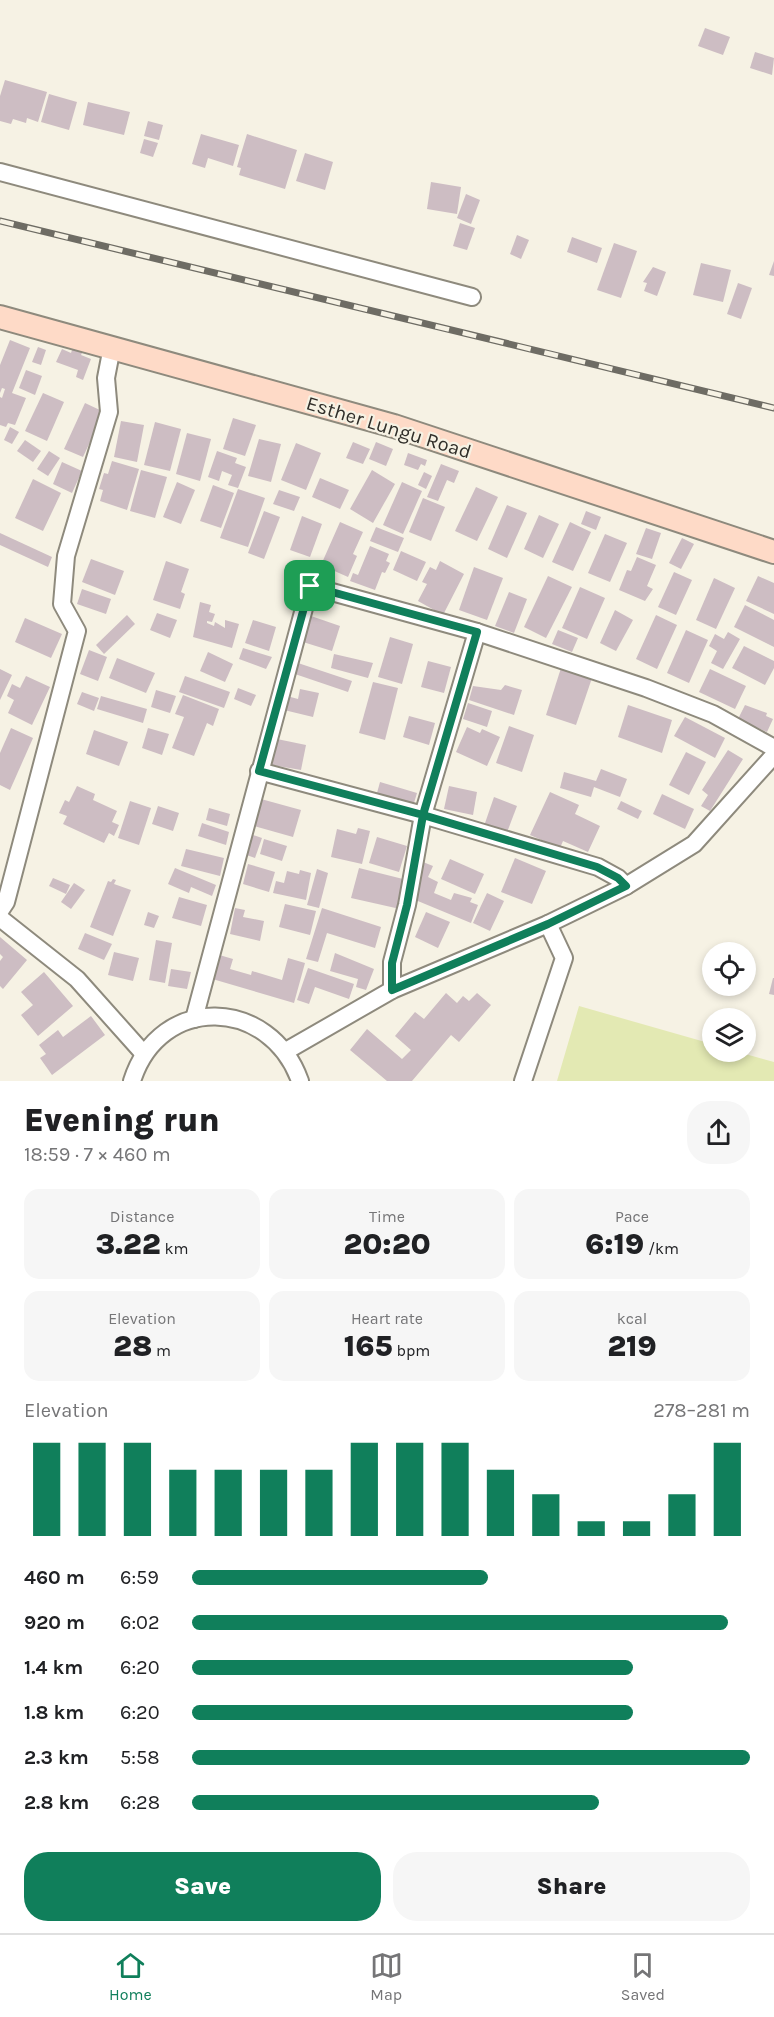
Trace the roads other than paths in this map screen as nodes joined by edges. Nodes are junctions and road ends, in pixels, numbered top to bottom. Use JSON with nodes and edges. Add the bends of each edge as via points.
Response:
{"nodes":[{"id":1,"x":0,"y":172,"type":"edge"},
{"id":2,"x":472,"y":297,"type":"dead end"},
{"id":3,"x":0,"y":317,"type":"edge"},
{"id":4,"x":112,"y":347,"type":"junction"},
{"id":5,"x":774,"y":552,"type":"edge"},
{"id":6,"x":477,"y":632,"type":"junction"},
{"id":7,"x":774,"y":748,"type":"edge"},
{"id":8,"x":774,"y":755,"type":"edge"},
{"id":9,"x":259,"y":771,"type":"junction"},
{"id":10,"x":423,"y":815,"type":"junction"},
{"id":11,"x":626,"y":886,"type":"junction"},
{"id":12,"x":0,"y":911,"type":"edge"},
{"id":13,"x":0,"y":918,"type":"edge"},
{"id":14,"x":548,"y":924,"type":"junction"},
{"id":15,"x":392,"y":990,"type":"junction"},
{"id":16,"x":194,"y":1019,"type":"junction"},
{"id":17,"x":286,"y":1051,"type":"junction"},
{"id":18,"x":144,"y":1054,"type":"junction"},
{"id":19,"x":132,"y":1081,"type":"edge"},
{"id":20,"x":300,"y":1081,"type":"edge"},
{"id":21,"x":523,"y":1081,"type":"edge"}],
"edges":[{"from":1,"to":2,"type":"street"},
{"from":3,"to":4,"type":"street","name":"Esther Lungu Road"},
{"from":4,"to":5,"type":"street","name":"Esther Lungu Road","via":[[394,426]]},
{"from":4,"to":12,"type":"street","via":[[106,378],[109,412],[66,556],[62,604],[77,631],[6,902]]},
{"from":6,"to":7,"type":"street","via":[[713,714]]},
{"from":6,"to":9,"type":"street","via":[[310,586]]},
{"from":6,"to":10,"type":"street"},
{"from":8,"to":11,"type":"street","via":[[694,844]]},
{"from":9,"to":10,"type":"street"},
{"from":9,"to":16,"type":"street"},
{"from":10,"to":11,"type":"street","via":[[597,867]]},
{"from":10,"to":15,"type":"street","via":[[392,963]]},
{"from":11,"to":14,"type":"street"},
{"from":13,"to":18,"type":"street","via":[[77,978]]},
{"from":14,"to":15,"type":"street"},
{"from":14,"to":21,"type":"street","via":[[564,958]]},
{"from":15,"to":17,"type":"street"},
{"from":16,"to":17,"type":"street","via":[[215,1016],[245,1021],[272,1036]]},
{"from":16,"to":18,"type":"street","via":[[166,1032]]},
{"from":17,"to":20,"type":"street"},
{"from":18,"to":19,"type":"street"}]}
